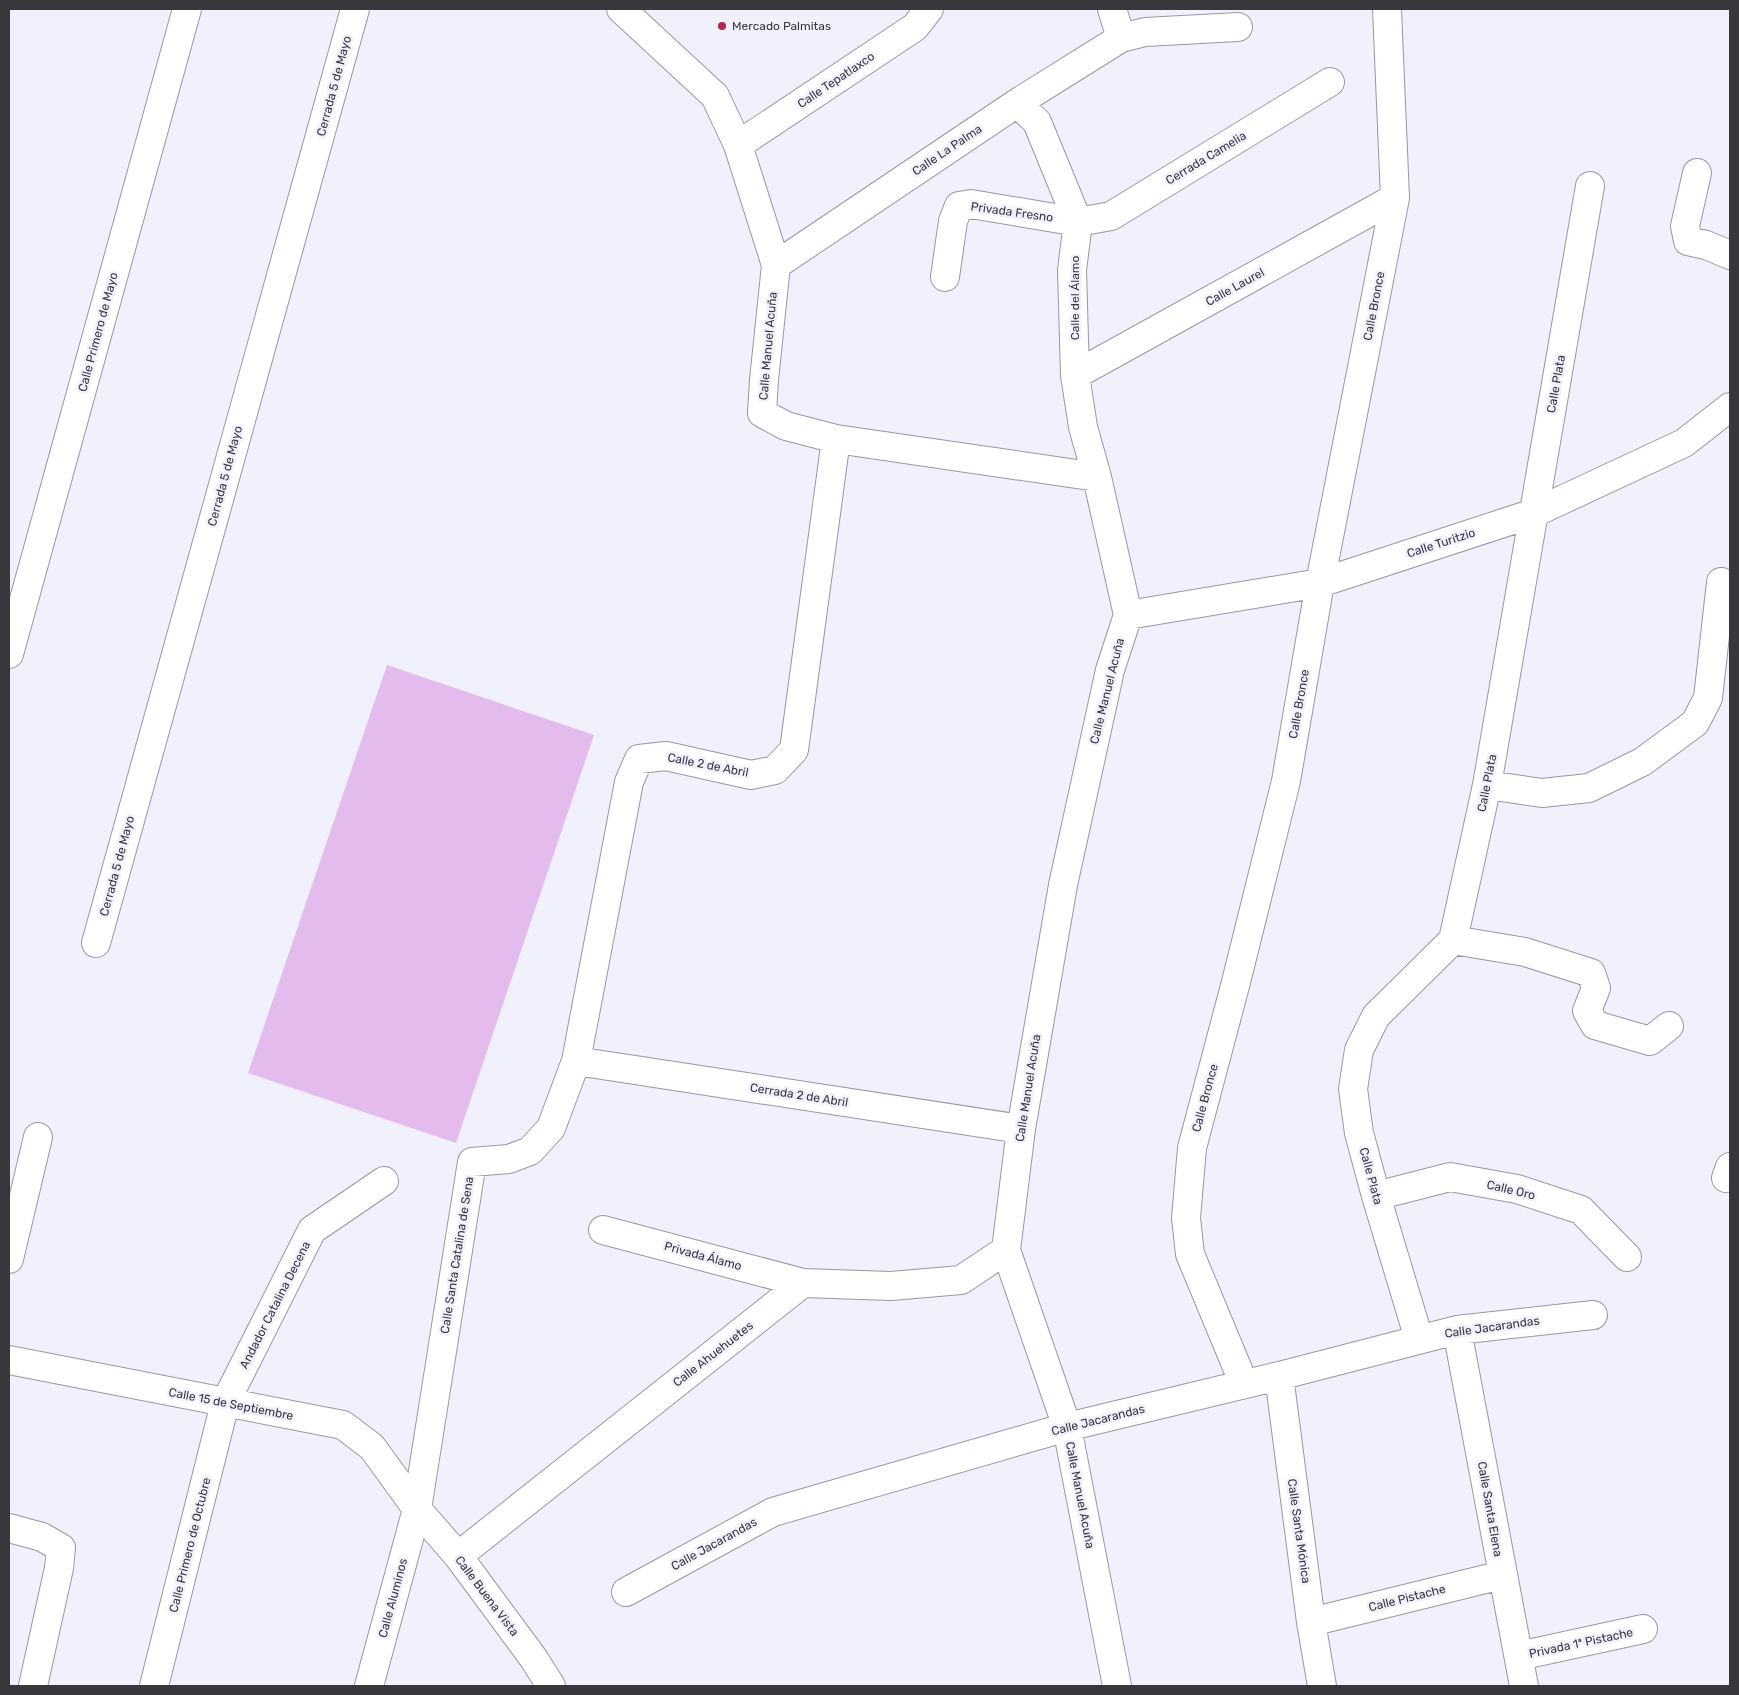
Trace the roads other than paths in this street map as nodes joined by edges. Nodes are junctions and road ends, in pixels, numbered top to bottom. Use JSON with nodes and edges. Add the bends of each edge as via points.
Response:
{"nodes":[{"id":1,"x":187,"y":9,"type":"edge"},
{"id":2,"x":355,"y":9,"type":"edge"},
{"id":3,"x":621,"y":9,"type":"edge"},
{"id":4,"x":928,"y":9,"type":"edge"},
{"id":5,"x":1112,"y":9,"type":"edge"},
{"id":6,"x":1387,"y":9,"type":"edge"},
{"id":7,"x":1238,"y":27,"type":"dead end"},
{"id":8,"x":1121,"y":38,"type":"junction"},
{"id":9,"x":1330,"y":82,"type":"dead end"},
{"id":10,"x":1017,"y":103,"type":"junction"},
{"id":11,"x":738,"y":145,"type":"junction"},
{"id":12,"x":1697,"y":173,"type":"dead end"},
{"id":13,"x":1590,"y":186,"type":"dead end"},
{"id":14,"x":1395,"y":198,"type":"junction"},
{"id":15,"x":1078,"y":222,"type":"junction"},
{"id":16,"x":1730,"y":255,"type":"edge"},
{"id":17,"x":776,"y":265,"type":"junction"},
{"id":18,"x":945,"y":277,"type":"dead end"},
{"id":19,"x":1075,"y":375,"type":"junction"},
{"id":20,"x":1730,"y":407,"type":"edge"},
{"id":21,"x":836,"y":439,"type":"junction"},
{"id":22,"x":1097,"y":477,"type":"junction"},
{"id":23,"x":1534,"y":513,"type":"junction"},
{"id":24,"x":1721,"y":582,"type":"dead end"},
{"id":25,"x":1320,"y":583,"type":"junction"},
{"id":26,"x":1128,"y":615,"type":"junction"},
{"id":27,"x":9,"y":654,"type":"edge"},
{"id":28,"x":1487,"y":785,"type":"junction"},
{"id":29,"x":1453,"y":940,"type":"junction"},
{"id":30,"x":96,"y":943,"type":"dead end"},
{"id":31,"x":1669,"y":1026,"type":"dead end"},
{"id":32,"x":576,"y":1061,"type":"junction"},
{"id":33,"x":1021,"y":1129,"type":"junction"},
{"id":34,"x":38,"y":1137,"type":"dead end"},
{"id":35,"x":384,"y":1181,"type":"dead end"},
{"id":36,"x":1376,"y":1196,"type":"junction"},
{"id":37,"x":603,"y":1230,"type":"dead end"},
{"id":38,"x":1006,"y":1250,"type":"junction"},
{"id":39,"x":1627,"y":1257,"type":"dead end"},
{"id":40,"x":9,"y":1259,"type":"edge"},
{"id":41,"x":803,"y":1283,"type":"junction"},
{"id":42,"x":1593,"y":1315,"type":"dead end"},
{"id":43,"x":1457,"y":1330,"type":"junction"},
{"id":44,"x":1419,"y":1339,"type":"junction"},
{"id":45,"x":9,"y":1360,"type":"edge"},
{"id":46,"x":1279,"y":1376,"type":"junction"},
{"id":47,"x":1244,"y":1384,"type":"junction"},
{"id":48,"x":225,"y":1403,"type":"junction"},
{"id":49,"x":1067,"y":1427,"type":"junction"},
{"id":50,"x":418,"y":1509,"type":"junction"},
{"id":51,"x":9,"y":1528,"type":"edge"},
{"id":52,"x":458,"y":1556,"type":"junction"},
{"id":53,"x":1502,"y":1575,"type":"junction"},
{"id":54,"x":626,"y":1592,"type":"dead end"},
{"id":55,"x":1311,"y":1622,"type":"junction"},
{"id":56,"x":1642,"y":1629,"type":"dead end"},
{"id":57,"x":1519,"y":1656,"type":"junction"},
{"id":58,"x":33,"y":1686,"type":"edge"},
{"id":59,"x":154,"y":1686,"type":"edge"},
{"id":60,"x":369,"y":1686,"type":"edge"},
{"id":61,"x":551,"y":1686,"type":"edge"},
{"id":62,"x":1116,"y":1686,"type":"edge"},
{"id":63,"x":1322,"y":1686,"type":"edge"},
{"id":64,"x":1524,"y":1686,"type":"edge"}],
"edges":[{"from":1,"to":27,"type":"street","name":"Calle Primero de Mayo"},
{"from":2,"to":30,"type":"street","name":"Cerrada 5 de Mayo"},
{"from":3,"to":11,"type":"street","name":"Calle Manuel Acuña","via":[[715,96]]},
{"from":4,"to":11,"type":"street","name":"Calle Tepatlaxco","via":[[915,26]]},
{"from":5,"to":8,"type":"street"},
{"from":6,"to":14,"type":"street","name":"Calle Bronce"},
{"from":7,"to":8,"type":"street","name":"Calle La Palma","via":[[1145,32]]},
{"from":8,"to":10,"type":"street","name":"Calle La Palma"},
{"from":9,"to":15,"type":"street","name":"Cerrada Camelia","via":[[1111,216]]},
{"from":10,"to":15,"type":"street","name":"Calle del Álamo","via":[[1037,122]]},
{"from":10,"to":17,"type":"street","name":"Calle La Palma"},
{"from":11,"to":17,"type":"street","name":"Calle Manuel Acuña"},
{"from":12,"to":16,"type":"street","via":[[1685,226],[1688,241]]},
{"from":13,"to":23,"type":"street","name":"Calle Plata"},
{"from":14,"to":19,"type":"street","name":"Calle Laurel"},
{"from":14,"to":25,"type":"street","name":"Calle Bronce"},
{"from":15,"to":18,"type":"street","name":"Privada Fresno","via":[[971,204],[959,206],[952,220]]},
{"from":15,"to":19,"type":"street","name":"Calle del Álamo","via":[[1072,270]]},
{"from":17,"to":21,"type":"street","name":"Calle Manuel Acuña","via":[[762,413],[786,426]]},
{"from":19,"to":22,"type":"street","name":"Calle del Álamo","via":[[1083,427]]},
{"from":20,"to":23,"type":"street","name":"Calle Turitzio","via":[[1684,442]]},
{"from":21,"to":22,"type":"street","name":"Calle Manuel Acuña"},
{"from":21,"to":32,"type":"street","name":"Calle 2 de Abril","via":[[794,750],[775,770],[751,775],[666,756],[639,759],[629,782]]},
{"from":22,"to":26,"type":"street"},
{"from":23,"to":25,"type":"street","name":"Calle Turitzio"},
{"from":23,"to":28,"type":"street","name":"Calle Plata"},
{"from":24,"to":28,"type":"street","via":[[1708,698],[1695,723],[1642,762],[1590,788],[1542,793]]},
{"from":25,"to":26,"type":"street","name":"Calle Turitzio"},
{"from":25,"to":47,"type":"street","name":"Calle Bronce","via":[[1286,781],[1192,1148],[1186,1218],[1190,1254]]},
{"from":26,"to":33,"type":"street","name":"Calle Manuel Acuña","via":[[1110,670],[1063,885]]},
{"from":28,"to":29,"type":"street","name":"Calle Plata"},
{"from":29,"to":31,"type":"street","via":[[1525,952],[1591,973],[1596,988],[1587,1011],[1595,1025],[1650,1041]]},
{"from":29,"to":36,"type":"street","name":"Calle Plata","via":[[1376,1016],[1359,1050],[1353,1089],[1359,1132]]},
{"from":32,"to":33,"type":"street","name":"Cerrada 2 de Abril"},
{"from":32,"to":50,"type":"street","name":"Calle Santa Catalina de Sena","via":[[551,1128],[530,1151],[509,1159],[472,1162]]},
{"from":33,"to":38,"type":"street","name":"Calle Manuel Acuña"},
{"from":34,"to":40,"type":"street"},
{"from":35,"to":48,"type":"street","name":"Andador Catalina Decena","via":[[312,1230]]},
{"from":36,"to":39,"type":"street","name":"Calle Oro","via":[[1450,1177],[1517,1189],[1581,1210]]},
{"from":36,"to":44,"type":"street","name":"Calle Plata"},
{"from":37,"to":41,"type":"street","name":"Privada Álamo"},
{"from":38,"to":41,"type":"street","via":[[961,1280],[892,1286]]},
{"from":38,"to":49,"type":"street","name":"Calle Manuel Acuña"},
{"from":41,"to":52,"type":"street","name":"Calle Ahuehuetes"},
{"from":42,"to":43,"type":"street","name":"Calle Jacarandas"},
{"from":43,"to":44,"type":"street","name":"Calle Jacarandas"},
{"from":43,"to":53,"type":"street","name":"Calle Santa Elena"},
{"from":44,"to":46,"type":"street","name":"Calle Jacarandas"},
{"from":45,"to":48,"type":"street","name":"Calle 15 de Septiembre"},
{"from":46,"to":47,"type":"street","name":"Calle Jacarandas"},
{"from":46,"to":55,"type":"street","name":"Calle Santa Mónica"},
{"from":47,"to":49,"type":"street","name":"Calle Jacarandas"},
{"from":48,"to":50,"type":"street","name":"Calle 15 de Septiembre","via":[[343,1425],[372,1447]]},
{"from":48,"to":59,"type":"street","name":"Calle Primero de Octubre"},
{"from":49,"to":54,"type":"street","name":"Calle Jacarandas","via":[[773,1512]]},
{"from":49,"to":62,"type":"street","name":"Calle Manuel Acuña"},
{"from":50,"to":52,"type":"street","name":"Calle Buena Vista"},
{"from":50,"to":60,"type":"street","name":"Calle Aluminos"},
{"from":51,"to":58,"type":"street","via":[[42,1537],[61,1548]]},
{"from":52,"to":61,"type":"street","name":"Calle Buena Vista"},
{"from":53,"to":55,"type":"street","name":"Calle Pistache"},
{"from":53,"to":57,"type":"street","name":"Calle Santa Elena"},
{"from":55,"to":63,"type":"street","name":"Calle Santa Mónica"},
{"from":56,"to":57,"type":"street","name":"Privada 1ª Pistache"},
{"from":57,"to":64,"type":"street","name":"Calle Santa Elena"}]}
